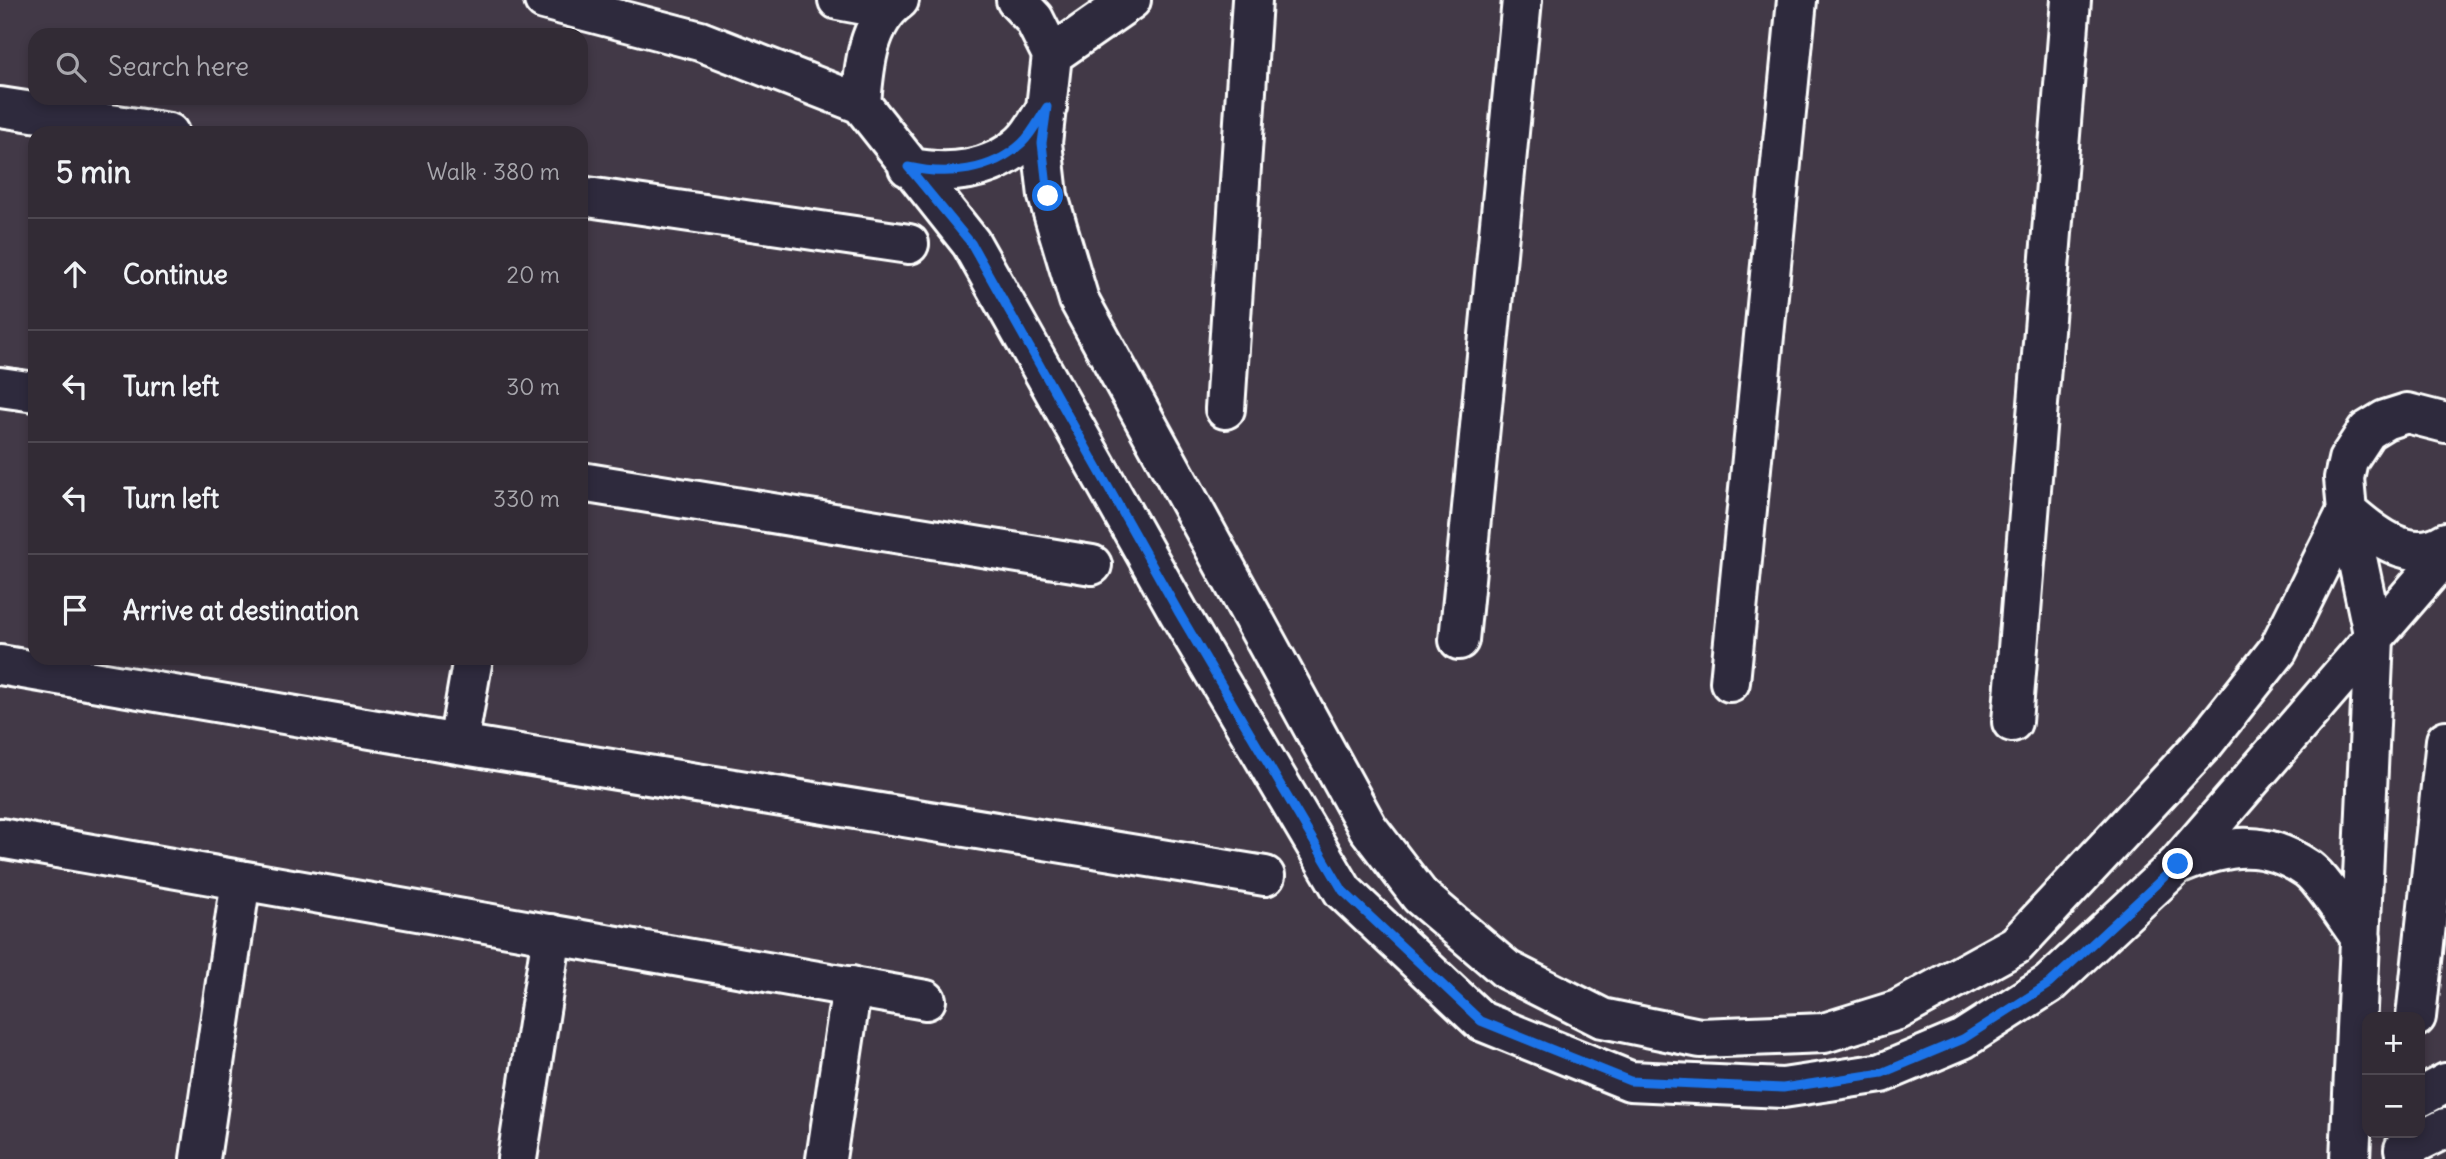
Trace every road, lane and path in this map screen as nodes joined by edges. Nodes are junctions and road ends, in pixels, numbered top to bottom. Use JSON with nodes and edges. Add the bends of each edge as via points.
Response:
{"nodes":[{"id":1,"x":544,"y":0,"type":"edge"},
{"id":2,"x":838,"y":0,"type":"edge"},
{"id":3,"x":1016,"y":0,"type":"edge"},
{"id":4,"x":1131,"y":0,"type":"edge"},
{"id":5,"x":1252,"y":0,"type":"edge"},
{"id":6,"x":1522,"y":0,"type":"edge"},
{"id":7,"x":1797,"y":0,"type":"edge"},
{"id":8,"x":2071,"y":0,"type":"edge"},
{"id":9,"x":892,"y":5,"type":"edge"},
{"id":10,"x":1052,"y":55,"type":"junction"},
{"id":11,"x":861,"y":104,"type":"junction"},
{"id":12,"x":0,"y":107,"type":"edge"},
{"id":13,"x":1047,"y":107,"type":"junction"},
{"id":14,"x":124,"y":126,"type":"edge"},
{"id":15,"x":908,"y":167,"type":"junction"},
{"id":16,"x":588,"y":197,"type":"edge"},
{"id":17,"x":909,"y":244,"type":"dead end"},
{"id":18,"x":0,"y":387,"type":"edge"},
{"id":19,"x":28,"y":391,"type":"edge"},
{"id":20,"x":1225,"y":409,"type":"dead end"},
{"id":21,"x":2446,"y":423,"type":"edge"},
{"id":22,"x":588,"y":483,"type":"edge"},
{"id":23,"x":2347,"y":511,"type":"junction"},
{"id":24,"x":2446,"y":542,"type":"edge"},
{"id":25,"x":2446,"y":554,"type":"edge"},
{"id":26,"x":1092,"y":565,"type":"dead end"},
{"id":27,"x":2374,"y":638,"type":"junction"},
{"id":28,"x":1459,"y":640,"type":"dead end"},
{"id":29,"x":0,"y":665,"type":"edge"},
{"id":30,"x":472,"y":665,"type":"edge"},
{"id":31,"x":1730,"y":681,"type":"dead end"},
{"id":32,"x":2012,"y":722,"type":"dead end"},
{"id":33,"x":2446,"y":740,"type":"edge"},
{"id":34,"x":458,"y":744,"type":"junction"},
{"id":35,"x":0,"y":838,"type":"edge"},
{"id":36,"x":2178,"y":864,"type":"junction"},
{"id":37,"x":1265,"y":876,"type":"dead end"},
{"id":38,"x":242,"y":880,"type":"junction"},
{"id":39,"x":552,"y":934,"type":"junction"},
{"id":40,"x":2361,"y":938,"type":"junction"},
{"id":41,"x":852,"y":986,"type":"junction"},
{"id":42,"x":926,"y":1000,"type":"dead end"},
{"id":43,"x":2417,"y":1012,"type":"edge"},
{"id":44,"x":2446,"y":1083,"type":"edge"},
{"id":45,"x":2425,"y":1094,"type":"edge"},
{"id":46,"x":2446,"y":1128,"type":"edge"},
{"id":47,"x":2356,"y":1145,"type":"edge"},
{"id":48,"x":2404,"y":1147,"type":"edge"},
{"id":49,"x":200,"y":1159,"type":"edge"},
{"id":50,"x":517,"y":1159,"type":"edge"},
{"id":51,"x":826,"y":1159,"type":"edge"}],
"edges":[{"from":1,"to":11,"type":"street","via":[[700,41]]},
{"from":2,"to":9,"type":"street"},
{"from":3,"to":10,"type":"street","via":[[1034,19]]},
{"from":4,"to":10,"type":"street"},
{"from":5,"to":20,"type":"street"},
{"from":6,"to":28,"type":"street"},
{"from":7,"to":31,"type":"street"},
{"from":8,"to":32,"type":"street"},
{"from":9,"to":11,"type":"street","via":[[866,53]]},
{"from":10,"to":13,"type":"street"},
{"from":11,"to":15,"type":"street"},
{"from":12,"to":14,"type":"street"},
{"from":13,"to":15,"type":"street","via":[[1023,143],[996,160],[967,170],[935,173]]},
{"from":13,"to":23,"type":"street","via":[[1042,143],[1048,196],[1079,300],[1368,828],[1420,896],[1507,970],[1602,1018],[1700,1038],[1825,1033],[1898,1010],[2016,945],[2206,741],[2278,650]]},
{"from":15,"to":36,"type":"street","via":[[971,243],[1179,613],[1343,891],[1481,1021],[1630,1081],[1783,1088],[1882,1073],[1963,1039],[2049,984]]},
{"from":16,"to":17,"type":"street"},
{"from":18,"to":19,"type":"street"},
{"from":21,"to":23,"type":"street","via":[[2407,413],[2367,431],[2348,460],[2344,478]]},
{"from":22,"to":26,"type":"street"},
{"from":23,"to":24,"type":"street","via":[[2376,537],[2409,550]]},
{"from":23,"to":27,"type":"street"},
{"from":25,"to":27,"type":"street"},
{"from":27,"to":36,"type":"street"},
{"from":27,"to":40,"type":"street"},
{"from":29,"to":34,"type":"street"},
{"from":30,"to":34,"type":"street"},
{"from":33,"to":43,"type":"street"},
{"from":34,"to":37,"type":"street"},
{"from":35,"to":38,"type":"street"},
{"from":36,"to":40,"type":"street","via":[[2216,849],[2260,847],[2309,870]]},
{"from":38,"to":39,"type":"street"},
{"from":38,"to":49,"type":"street"},
{"from":39,"to":41,"type":"street"},
{"from":39,"to":50,"type":"street"},
{"from":40,"to":47,"type":"street"},
{"from":41,"to":42,"type":"street"},
{"from":41,"to":51,"type":"street"},
{"from":44,"to":45,"type":"street"},
{"from":46,"to":48,"type":"street"}]}
